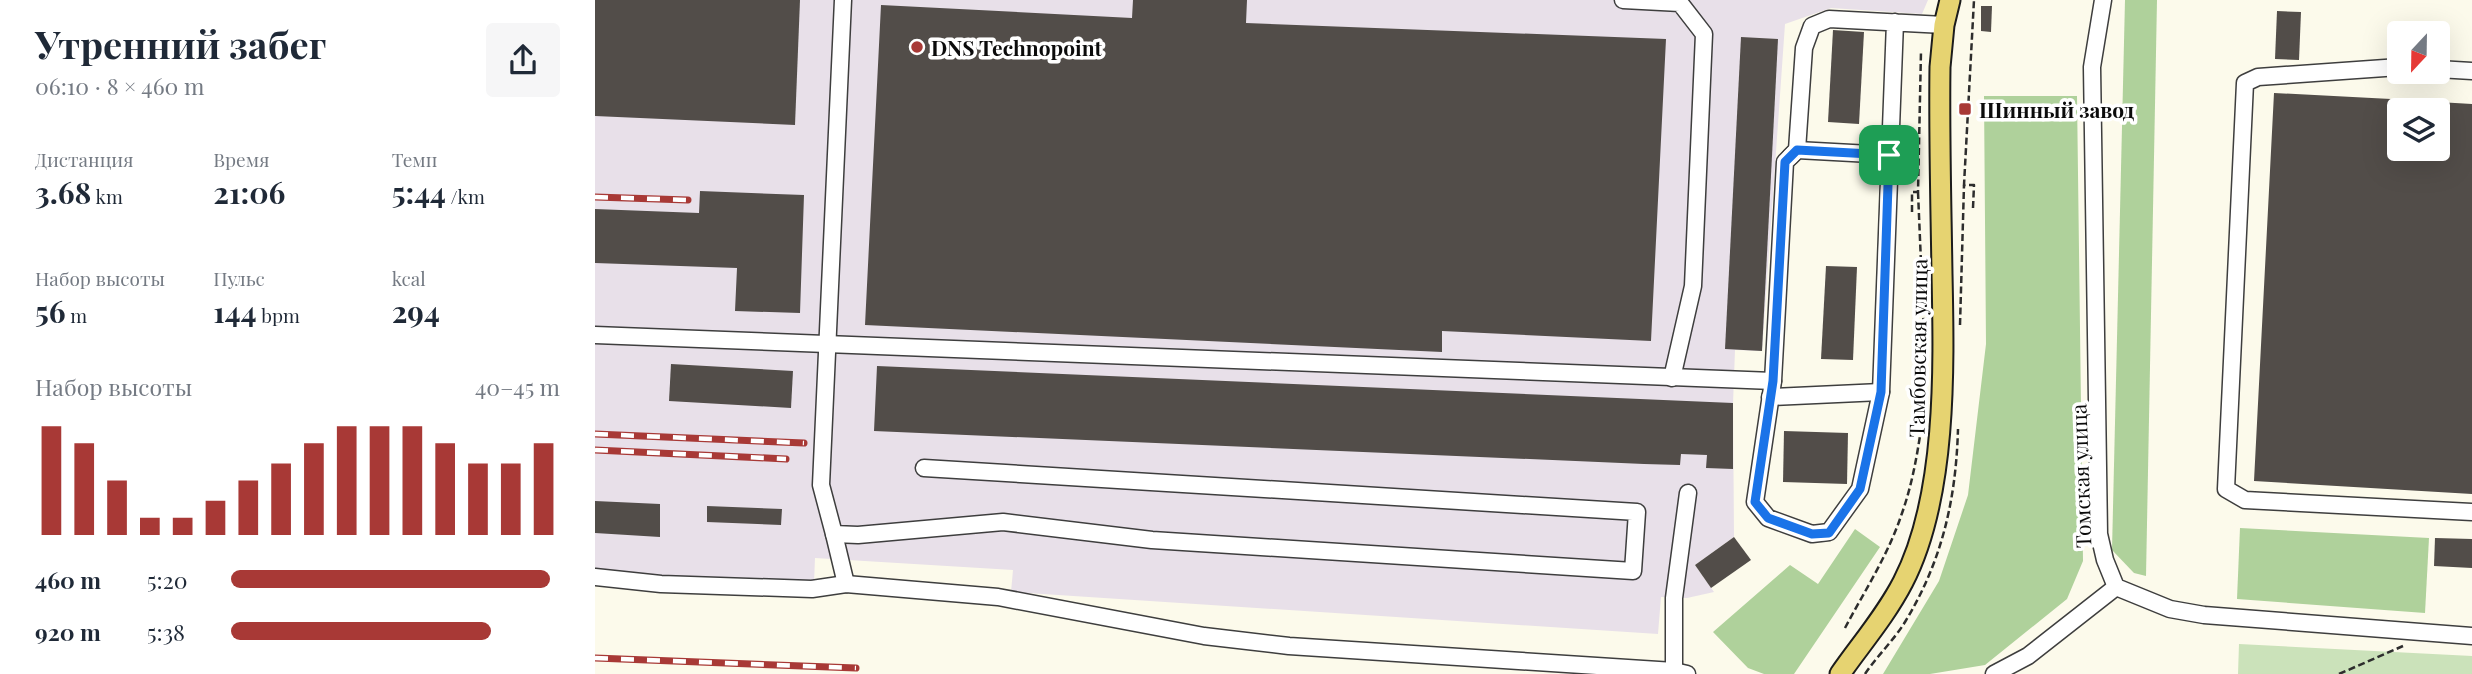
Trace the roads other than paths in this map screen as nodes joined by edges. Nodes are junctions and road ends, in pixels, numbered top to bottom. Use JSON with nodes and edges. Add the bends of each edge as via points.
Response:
{"nodes":[{"id":1,"x":843,"y":0,"type":"edge"},
{"id":2,"x":1623,"y":0,"type":"edge"},
{"id":3,"x":1950,"y":0,"type":"edge"},
{"id":4,"x":2103,"y":0,"type":"edge"},
{"id":5,"x":1895,"y":22,"type":"junction"},
{"id":6,"x":1944,"y":24,"type":"junction"},
{"id":7,"x":2387,"y":68,"type":"edge"},
{"id":8,"x":2450,"y":70,"type":"edge"},
{"id":9,"x":2472,"y":71,"type":"edge"},
{"id":10,"x":1797,"y":150,"type":"junction"},
{"id":11,"x":1889,"y":155,"type":"junction"},
{"id":12,"x":595,"y":335,"type":"edge"},
{"id":13,"x":827,"y":345,"type":"junction"},
{"id":14,"x":1672,"y":378,"type":"junction"},
{"id":15,"x":1772,"y":389,"type":"junction"},
{"id":16,"x":1881,"y":392,"type":"junction"},
{"id":17,"x":924,"y":468,"type":"dead end"},
{"id":18,"x":1688,"y":492,"type":"dead end"},
{"id":19,"x":2472,"y":512,"type":"edge"},
{"id":20,"x":834,"y":534,"type":"junction"},
{"id":21,"x":595,"y":577,"type":"edge"},
{"id":22,"x":846,"y":584,"type":"junction"},
{"id":23,"x":2116,"y":587,"type":"junction"},
{"id":24,"x":2472,"y":636,"type":"edge"},
{"id":25,"x":1680,"y":672,"type":"edge"},
{"id":26,"x":1840,"y":674,"type":"edge"},
{"id":27,"x":1994,"y":674,"type":"edge"}],
"edges":[{"from":1,"to":13,"type":"street"},
{"from":2,"to":14,"type":"street","via":[[1680,3],[1704,34],[1693,286]]},
{"from":3,"to":6,"type":"main road","name":"Тамбовская улица"},
{"from":4,"to":23,"type":"street","name":"Томская улица","via":[[2092,67],[2099,534]]},
{"from":5,"to":6,"type":"street"},
{"from":5,"to":10,"type":"street","via":[[1829,19],[1812,26],[1804,48]]},
{"from":5,"to":11,"type":"street"},
{"from":6,"to":26,"type":"main road","name":"Тамбовская улица","via":[[1939,106],[1943,341],[1935,475],[1904,581]]},
{"from":7,"to":19,"type":"street","via":[[2258,77],[2245,83],[2227,489],[2245,500]]},
{"from":8,"to":9,"type":"street"},
{"from":10,"to":11,"type":"street"},
{"from":10,"to":15,"type":"street","via":[[1785,162]]},
{"from":11,"to":16,"type":"street"},
{"from":12,"to":13,"type":"street"},
{"from":13,"to":14,"type":"street"},
{"from":13,"to":20,"type":"street","via":[[821,485]]},
{"from":14,"to":15,"type":"street"},
{"from":15,"to":16,"type":"street"},
{"from":15,"to":16,"type":"street","via":[[1755,502],[1768,518],[1812,534],[1829,533],[1860,489]]},
{"from":17,"to":20,"type":"street","via":[[1637,512],[1633,571],[1152,540],[1003,522]]},
{"from":18,"to":25,"type":"street","via":[[1674,598]]},
{"from":20,"to":22,"type":"street"},
{"from":21,"to":22,"type":"street","via":[[812,589]]},
{"from":22,"to":25,"type":"street","via":[[998,597],[1204,636],[1289,646]]},
{"from":23,"to":24,"type":"street","via":[[2158,605],[2204,615]]},
{"from":23,"to":27,"type":"street","via":[[2028,656]]}]}
